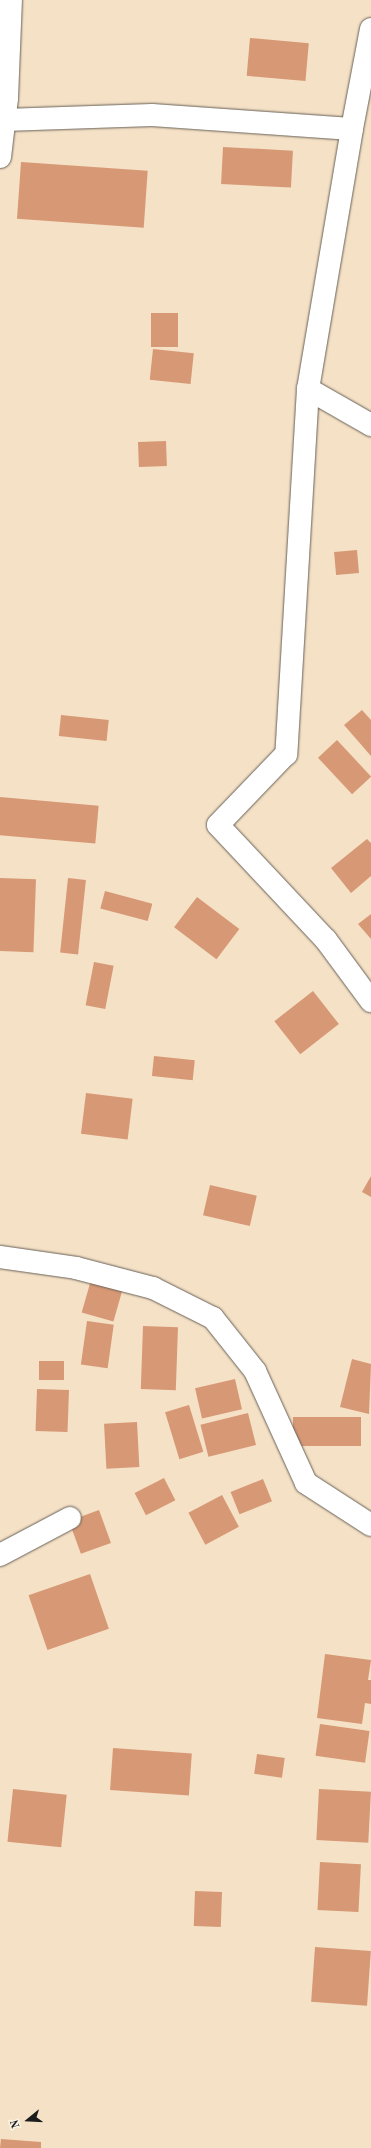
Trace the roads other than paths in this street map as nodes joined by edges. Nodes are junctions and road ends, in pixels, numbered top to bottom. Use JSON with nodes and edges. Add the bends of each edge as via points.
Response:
{"nodes":[{"id":1,"x":11,"y":0,"type":"edge"},
{"id":2,"x":371,"y":29,"type":"edge"},
{"id":3,"x":4,"y":120,"type":"junction"},
{"id":4,"x":352,"y":129,"type":"junction"},
{"id":5,"x":0,"y":157,"type":"edge"},
{"id":6,"x":308,"y":389,"type":"junction"},
{"id":7,"x":371,"y":426,"type":"edge"},
{"id":8,"x":371,"y":1001,"type":"edge"},
{"id":9,"x":0,"y":1257,"type":"edge"},
{"id":10,"x":70,"y":1518,"type":"dead end"},
{"id":11,"x":371,"y":1525,"type":"edge"},
{"id":12,"x":0,"y":1555,"type":"edge"}],
"edges":[{"from":1,"to":3,"type":"street"},
{"from":2,"to":4,"type":"street"},
{"from":3,"to":4,"type":"street","via":[[152,115]]},
{"from":3,"to":5,"type":"street"},
{"from":4,"to":6,"type":"street"},
{"from":6,"to":7,"type":"street"},
{"from":6,"to":8,"type":"street","via":[[286,754],[218,825],[326,940]]},
{"from":9,"to":11,"type":"street","via":[[76,1268],[153,1288],[213,1318],[255,1371],[306,1483]]},
{"from":10,"to":12,"type":"street"}]}
